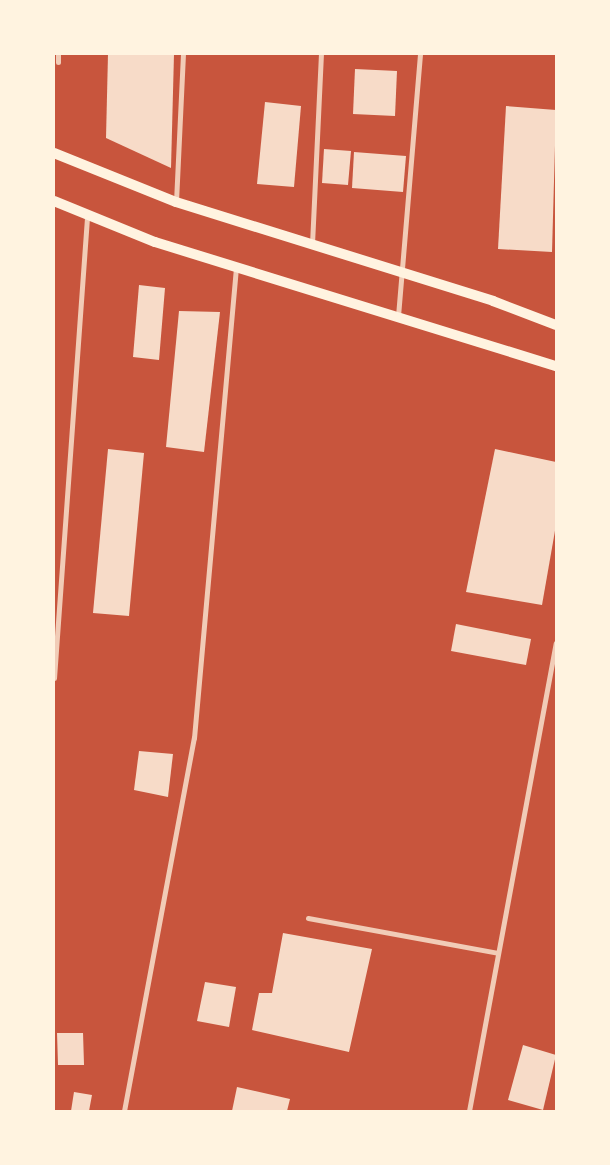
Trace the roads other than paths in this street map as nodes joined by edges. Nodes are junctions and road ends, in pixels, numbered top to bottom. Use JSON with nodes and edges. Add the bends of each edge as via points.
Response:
{"nodes":[{"id":1,"x":58,"y":54,"type":"edge"},
{"id":2,"x":183,"y":54,"type":"edge"},
{"id":3,"x":321,"y":54,"type":"edge"},
{"id":4,"x":420,"y":54,"type":"edge"},
{"id":5,"x":58,"y":62,"type":"dead end"},
{"id":6,"x":54,"y":153,"type":"edge"},
{"id":7,"x":54,"y":200,"type":"edge"},
{"id":8,"x":176,"y":202,"type":"junction"},
{"id":9,"x":87,"y":216,"type":"junction"},
{"id":10,"x":312,"y":244,"type":"junction"},
{"id":11,"x":236,"y":264,"type":"junction"},
{"id":12,"x":405,"y":273,"type":"junction"},
{"id":13,"x":398,"y":316,"type":"junction"},
{"id":14,"x":556,"y":325,"type":"edge"},
{"id":15,"x":556,"y":366,"type":"edge"},
{"id":16,"x":556,"y":643,"type":"edge"},
{"id":17,"x":54,"y":678,"type":"edge"},
{"id":18,"x":308,"y":918,"type":"dead end"},
{"id":19,"x":498,"y":953,"type":"junction"},
{"id":20,"x":124,"y":1111,"type":"edge"},
{"id":21,"x":468,"y":1111,"type":"edge"}],
"edges":[{"from":1,"to":5,"type":"street"},
{"from":2,"to":8,"type":"street"},
{"from":3,"to":10,"type":"street"},
{"from":4,"to":12,"type":"street"},
{"from":6,"to":8,"type":"main road"},
{"from":7,"to":9,"type":"main road"},
{"from":8,"to":10,"type":"main road"},
{"from":9,"to":11,"type":"main road","via":[[154,242]]},
{"from":9,"to":17,"type":"street"},
{"from":10,"to":12,"type":"main road"},
{"from":11,"to":13,"type":"main road"},
{"from":11,"to":20,"type":"street","via":[[194,738]]},
{"from":12,"to":13,"type":"street"},
{"from":12,"to":14,"type":"main road"},
{"from":13,"to":15,"type":"main road"},
{"from":16,"to":19,"type":"street"},
{"from":18,"to":19,"type":"street"},
{"from":19,"to":21,"type":"street"}]}
